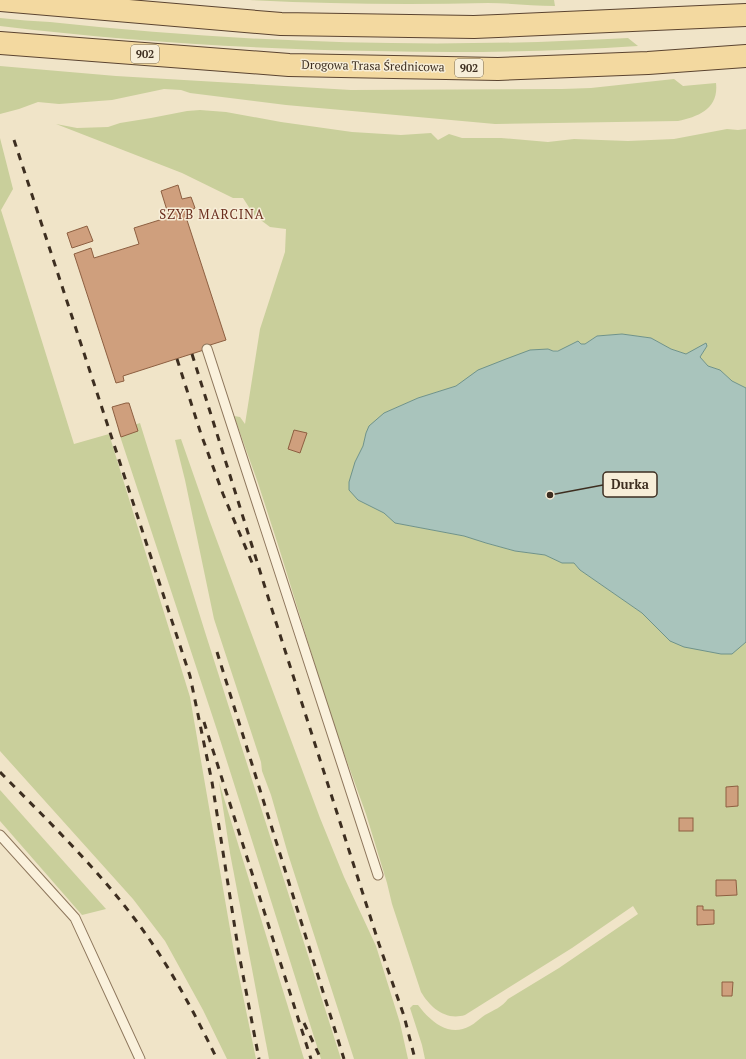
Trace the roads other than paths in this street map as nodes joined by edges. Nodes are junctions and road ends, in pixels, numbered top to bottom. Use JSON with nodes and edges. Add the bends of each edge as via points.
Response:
{"nodes":[{"id":1,"x":0,"y":0,"type":"edge"},
{"id":2,"x":746,"y":15,"type":"edge"},
{"id":3,"x":0,"y":43,"type":"edge"},
{"id":4,"x":746,"y":56,"type":"edge"},
{"id":5,"x":207,"y":349,"type":"dead end"},
{"id":6,"x":0,"y":835,"type":"edge"},
{"id":7,"x":378,"y":875,"type":"dead end"},
{"id":8,"x":140,"y":1059,"type":"edge"}],
"edges":[{"from":1,"to":2,"type":"main road","via":[[281,24],[474,27]]},
{"from":3,"to":4,"type":"main road","name":"Drogowa Trasa Średnicowa","number":"902","via":[[290,65],[498,69]]},
{"from":5,"to":7,"type":"lane"},
{"from":6,"to":8,"type":"lane","via":[[75,918]]}]}
